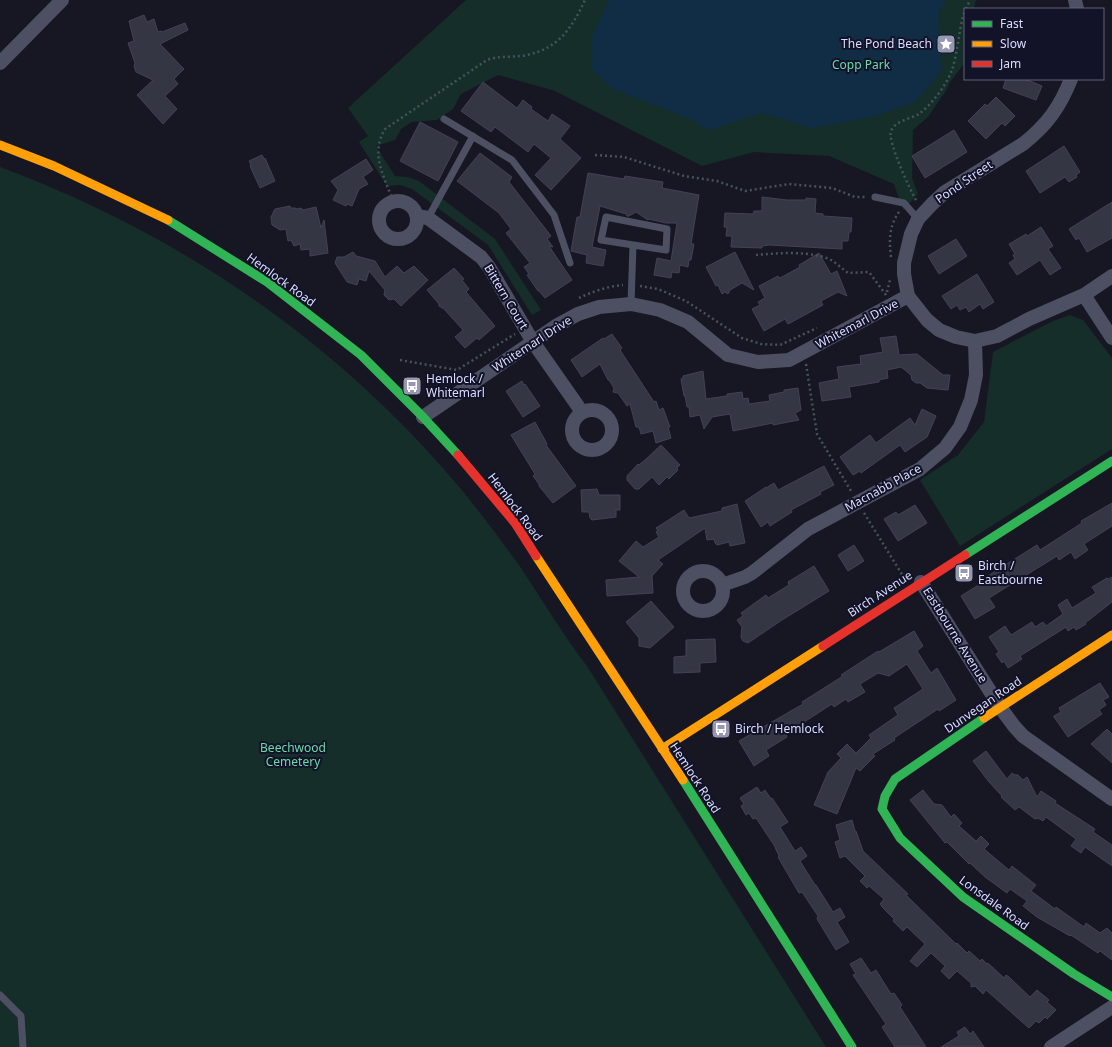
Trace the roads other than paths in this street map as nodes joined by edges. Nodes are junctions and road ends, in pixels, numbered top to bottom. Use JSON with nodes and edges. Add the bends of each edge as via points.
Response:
{"nodes":[{"id":1,"x":62,"y":0,"type":"edge"},
{"id":2,"x":0,"y":63,"type":"edge"},
{"id":3,"x":1071,"y":80,"type":"edge"},
{"id":4,"x":444,"y":119,"type":"dead end"},
{"id":5,"x":473,"y":136,"type":"junction"},
{"id":6,"x":0,"y":145,"type":"edge"},
{"id":7,"x":875,"y":197,"type":"road end"},
{"id":8,"x":921,"y":216,"type":"junction"},
{"id":9,"x":423,"y":217,"type":"junction"},
{"id":10,"x":633,"y":245,"type":"junction"},
{"id":11,"x":570,"y":263,"type":"dead end"},
{"id":12,"x":1112,"y":276,"type":"edge"},
{"id":13,"x":1084,"y":295,"type":"junction"},
{"id":14,"x":908,"y":296,"type":"junction"},
{"id":15,"x":631,"y":304,"type":"junction"},
{"id":16,"x":1112,"y":338,"type":"edge"},
{"id":17,"x":975,"y":340,"type":"junction"},
{"id":18,"x":533,"y":342,"type":"junction"},
{"id":19,"x":582,"y":412,"type":"dead end"},
{"id":20,"x":423,"y":416,"type":"junction"},
{"id":21,"x":1112,"y":461,"type":"edge"},
{"id":22,"x":722,"y":585,"type":"dead end"},
{"id":23,"x":916,"y":586,"type":"junction"},
{"id":24,"x":1112,"y":635,"type":"edge"},
{"id":25,"x":1000,"y":707,"type":"junction"},
{"id":26,"x":662,"y":749,"type":"junction"},
{"id":27,"x":1112,"y":799,"type":"edge"},
{"id":28,"x":883,"y":807,"type":"joint"},
{"id":29,"x":0,"y":995,"type":"edge"},
{"id":30,"x":1112,"y":997,"type":"edge"},
{"id":31,"x":1112,"y":1007,"type":"edge"},
{"id":32,"x":23,"y":1047,"type":"edge"},
{"id":33,"x":852,"y":1047,"type":"edge"},
{"id":34,"x":1051,"y":1047,"type":"edge"}],
"edges":[{"from":1,"to":2,"type":"street"},
{"from":3,"to":8,"type":"street","name":"Pond Street","via":[[1061,103],[1043,127],[1023,144],[945,192]]},
{"from":4,"to":5,"type":"lane"},
{"from":5,"to":9,"type":"lane"},
{"from":5,"to":11,"type":"lane","via":[[512,160],[554,215]]},
{"from":6,"to":20,"type":"main road","name":"Hemlock Road","via":[[54,166],[169,221],[267,282],[360,355]]},
{"from":7,"to":8,"type":"lane","via":[[904,203]]},
{"from":8,"to":14,"type":"street","name":"Pond Street","via":[[911,234],[904,263]]},
{"from":9,"to":9,"type":"street","name":"Bittern Court","via":[[412,234],[400,239],[388,237],[380,227],[379,220],[383,208],[393,201],[406,202]]},
{"from":9,"to":18,"type":"street","name":"Bittern Court","via":[[481,257]]},
{"from":10,"to":10,"type":"lane","via":[[666,250],[668,229],[606,217],[601,240]]},
{"from":10,"to":15,"type":"lane"},
{"from":12,"to":13,"type":"street","name":"Pond Street"},
{"from":13,"to":16,"type":"street"},
{"from":13,"to":17,"type":"street","name":"Pond Street","via":[[997,336]]},
{"from":14,"to":15,"type":"street","name":"Whitemarl Drive","via":[[789,360],[758,362],[728,355],[688,322],[660,310]]},
{"from":14,"to":17,"type":"street","name":"Pond Street","via":[[927,320],[939,330],[956,337]]},
{"from":15,"to":18,"type":"street","name":"Whitemarl Drive","via":[[599,307],[578,314]]},
{"from":17,"to":22,"type":"street","name":"Macnabb Place","via":[[976,375],[971,400],[960,427],[945,448],[920,469],[808,529],[752,573]]},
{"from":18,"to":19,"type":"street","name":"Bittern Court"},
{"from":18,"to":20,"type":"street","name":"Whitemarl Drive"},
{"from":20,"to":26,"type":"main road","name":"Hemlock Road","via":[[470,468],[514,523]]},
{"from":21,"to":23,"type":"main road","name":"Birch Avenue"},
{"from":23,"to":25,"type":"street","name":"Eastbourne Avenue"},
{"from":23,"to":26,"type":"main road","name":"Birch Avenue"},
{"from":24,"to":25,"type":"main road","name":"Dunvegan Road"},
{"from":25,"to":27,"type":"street","name":"Eastbourne Avenue","via":[[1023,736]]},
{"from":25,"to":28,"type":"main road","name":"Dunvegan Road","via":[[895,779],[884,796]]},
{"from":26,"to":33,"type":"main road","name":"Hemlock Road"},
{"from":28,"to":30,"type":"main road","name":"Lonsdale Road","via":[[900,838],[962,897]]},
{"from":29,"to":32,"type":"lane","via":[[21,1016]]},
{"from":31,"to":34,"type":"street"}]}
